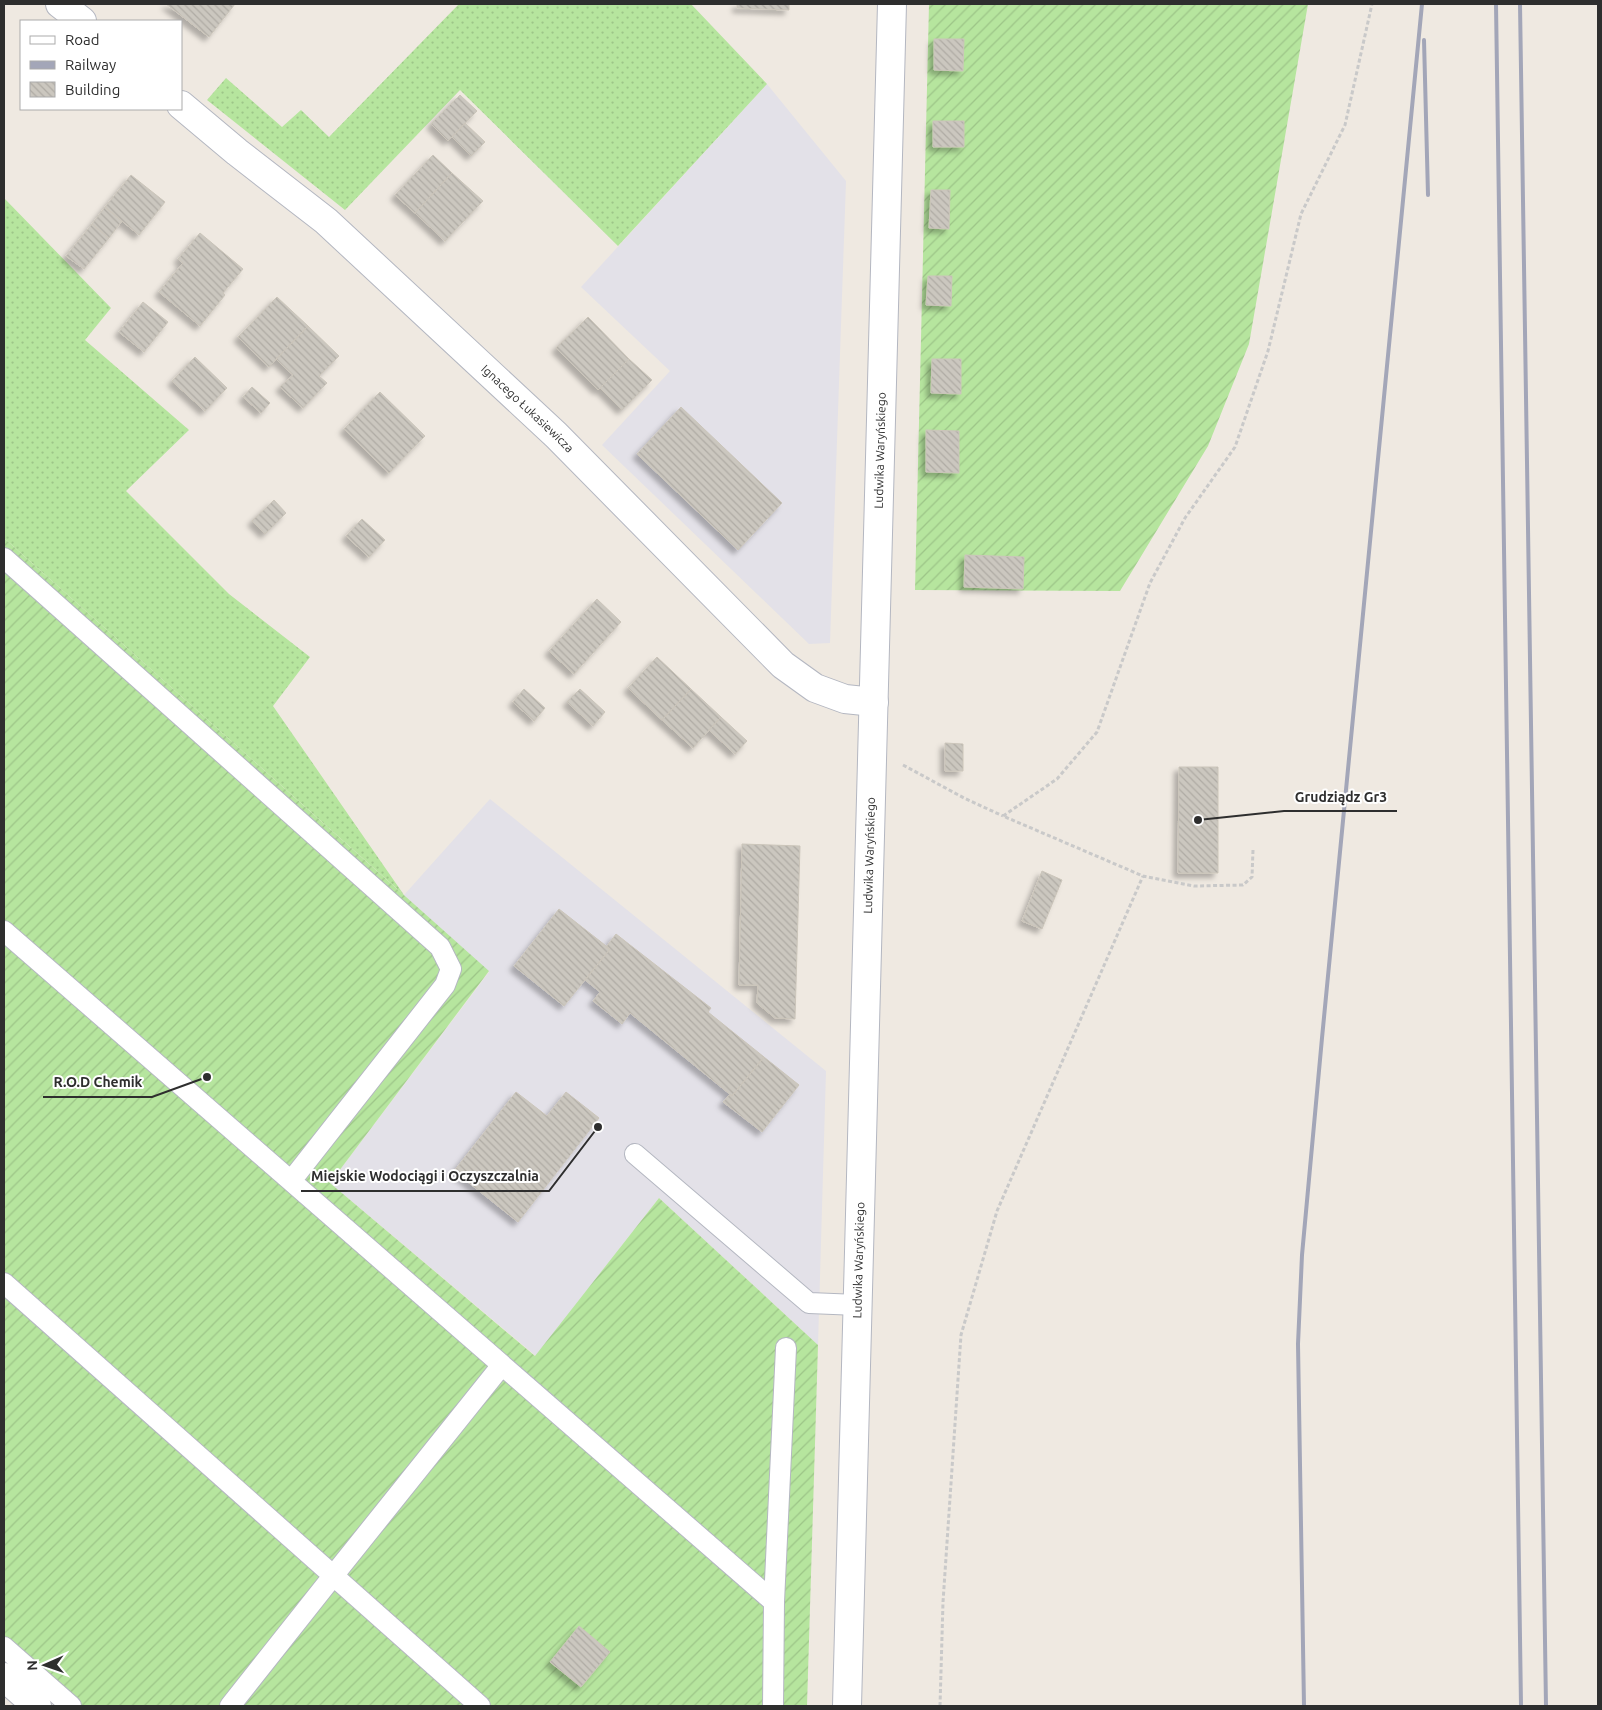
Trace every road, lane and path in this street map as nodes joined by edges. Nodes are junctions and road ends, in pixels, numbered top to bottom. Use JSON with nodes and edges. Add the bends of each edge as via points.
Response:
{"nodes":[{"id":1,"x":60,"y":4,"type":"edge"},
{"id":2,"x":892,"y":4,"type":"edge"},
{"id":3,"x":1372,"y":4,"type":"edge"},
{"id":4,"x":81,"y":20,"type":"edge"},
{"id":5,"x":182,"y":106,"type":"edge"},
{"id":6,"x":4,"y":558,"type":"edge"},
{"id":7,"x":874,"y":702,"type":"junction"},
{"id":8,"x":873,"y":762,"type":"junction"},
{"id":9,"x":1003,"y":816,"type":"junction"},
{"id":10,"x":1253,"y":850,"type":"dead end"},
{"id":11,"x":1143,"y":876,"type":"junction"},
{"id":12,"x":4,"y":931,"type":"edge"},
{"id":13,"x":635,"y":1154,"type":"dead end"},
{"id":14,"x":291,"y":1181,"type":"junction"},
{"id":15,"x":4,"y":1283,"type":"edge"},
{"id":16,"x":858,"y":1305,"type":"junction"},
{"id":17,"x":786,"y":1348,"type":"dead end"},
{"id":18,"x":502,"y":1365,"type":"junction"},
{"id":19,"x":333,"y":1576,"type":"junction"},
{"id":20,"x":774,"y":1602,"type":"junction"},
{"id":21,"x":4,"y":1647,"type":"edge"},
{"id":22,"x":4,"y":1677,"type":"edge"},
{"id":23,"x":37,"y":1706,"type":"edge"},
{"id":24,"x":72,"y":1706,"type":"edge"},
{"id":25,"x":230,"y":1706,"type":"edge"},
{"id":26,"x":480,"y":1706,"type":"edge"},
{"id":27,"x":773,"y":1706,"type":"edge"},
{"id":28,"x":847,"y":1706,"type":"edge"},
{"id":29,"x":940,"y":1706,"type":"edge"}],
"edges":[{"from":1,"to":4,"type":"street"},
{"from":2,"to":7,"type":"street","name":"Ludwika Waryńskiego"},
{"from":3,"to":9,"type":"path","via":[[1345,125],[1301,214],[1268,351],[1235,447],[1185,518],[1150,583],[1097,732],[1058,779]]},
{"from":5,"to":7,"type":"street","name":"Ignacego Łukasiewicza","via":[[333,228],[556,435],[783,665],[815,688],[845,699]]},
{"from":6,"to":14,"type":"lane","via":[[440,948],[451,969],[445,985]]},
{"from":7,"to":8,"type":"street","name":"Ludwika Waryńskiego"},
{"from":8,"to":9,"type":"path","via":[[907,766]]},
{"from":8,"to":16,"type":"street","name":"Ludwika Waryńskiego"},
{"from":9,"to":11,"type":"path"},
{"from":10,"to":11,"type":"path","via":[[1252,877],[1243,885],[1194,886]]},
{"from":11,"to":29,"type":"path","via":[[997,1211],[961,1335],[943,1602]]},
{"from":12,"to":14,"type":"lane"},
{"from":13,"to":16,"type":"lane","via":[[809,1303]]},
{"from":14,"to":18,"type":"lane"},
{"from":15,"to":19,"type":"lane"},
{"from":16,"to":28,"type":"street","name":"Ludwika Waryńskiego"},
{"from":17,"to":20,"type":"lane"},
{"from":18,"to":19,"type":"lane"},
{"from":18,"to":20,"type":"lane"},
{"from":19,"to":25,"type":"lane"},
{"from":19,"to":26,"type":"lane"},
{"from":20,"to":27,"type":"lane"},
{"from":21,"to":24,"type":"lane"},
{"from":22,"to":23,"type":"street"}]}
